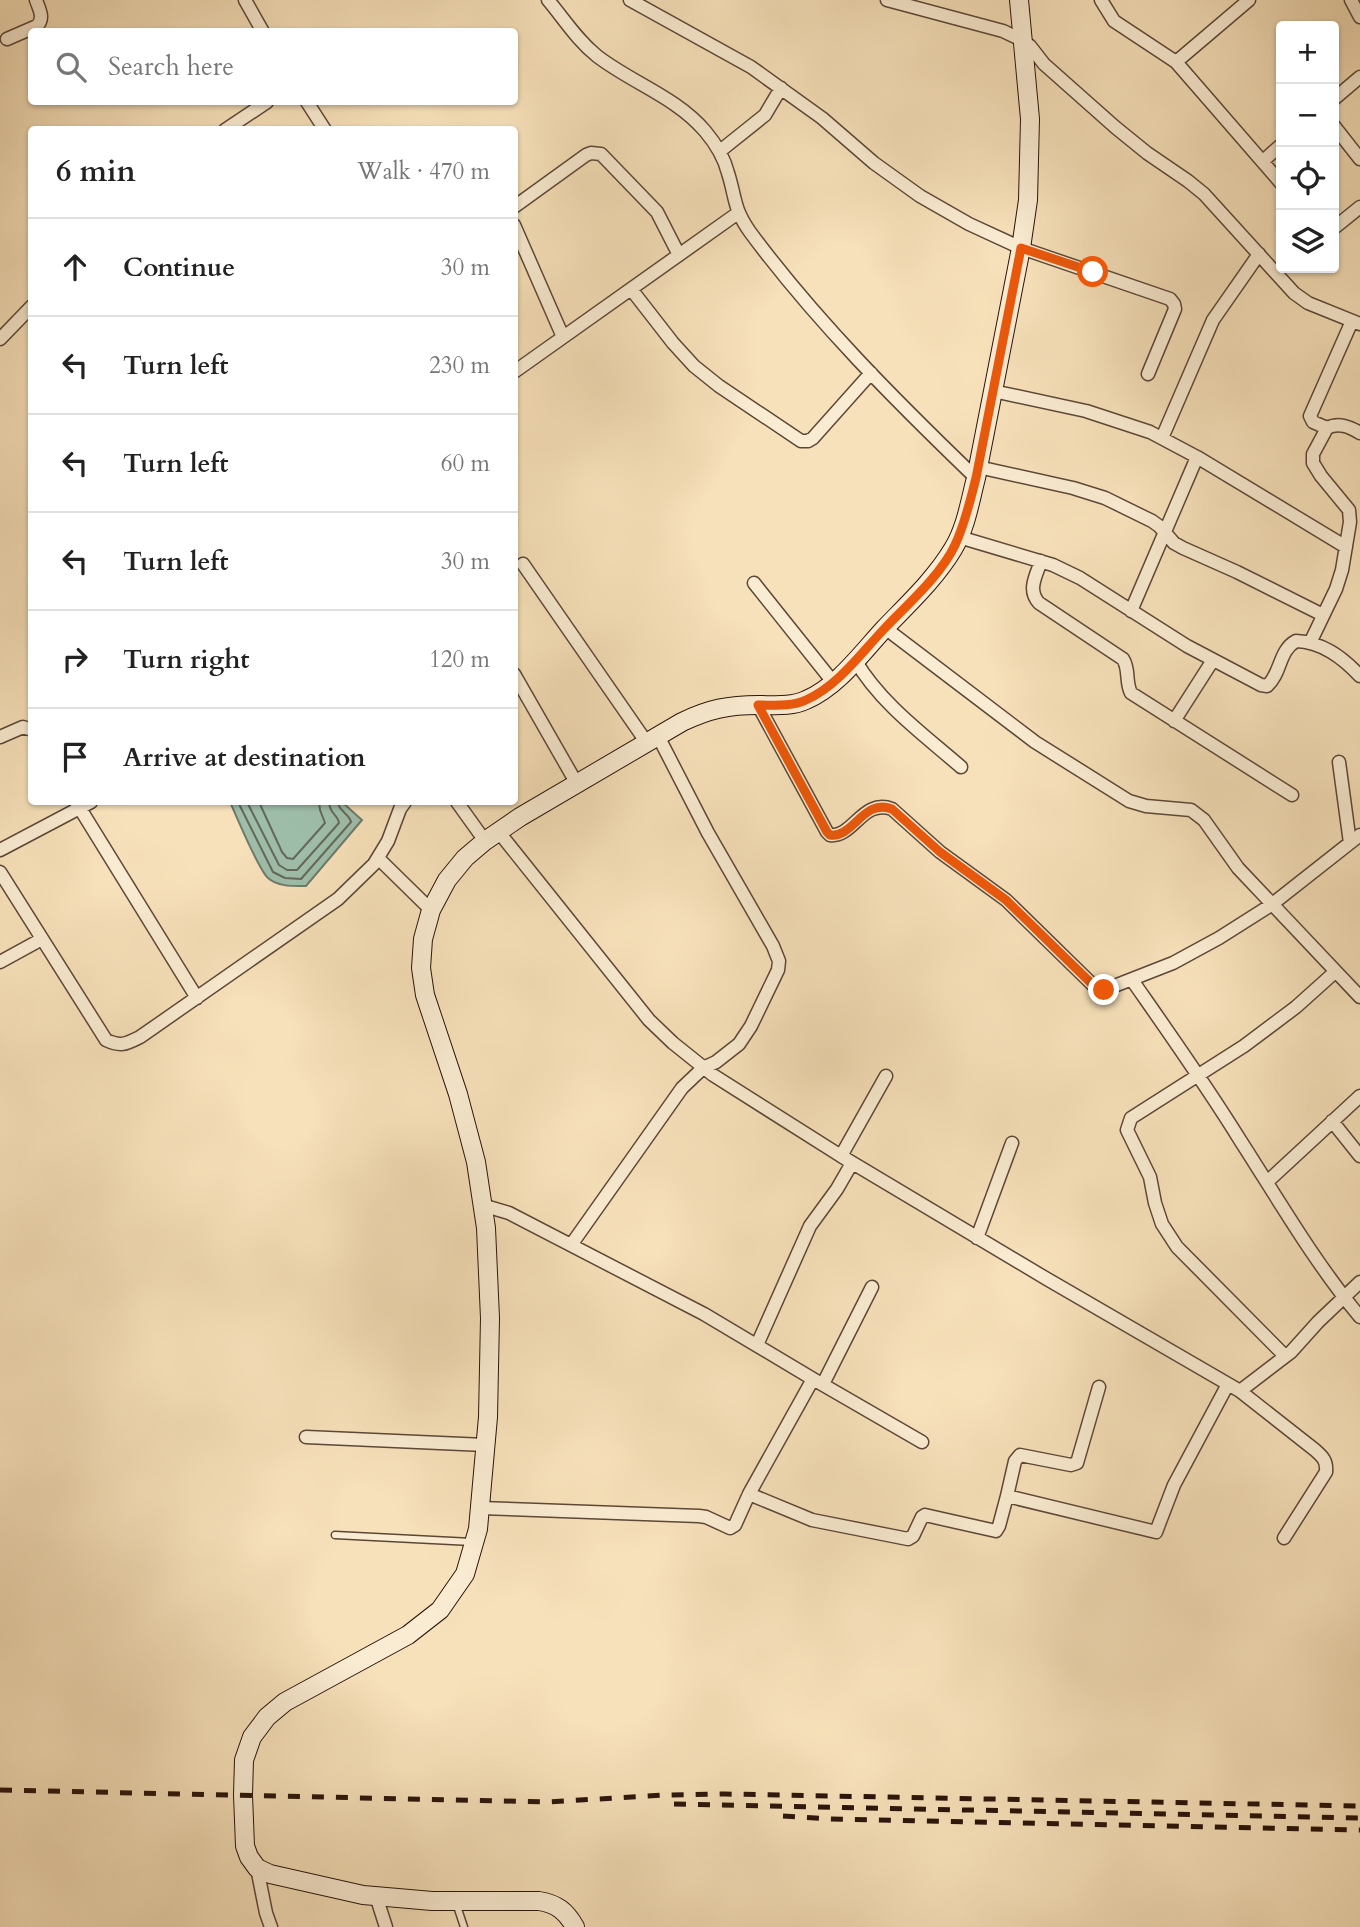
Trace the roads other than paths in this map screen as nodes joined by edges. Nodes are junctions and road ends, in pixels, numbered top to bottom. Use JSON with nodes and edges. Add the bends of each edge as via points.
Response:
{"nodes":[{"id":1,"x":36,"y":0,"type":"edge"},
{"id":2,"x":245,"y":0,"type":"edge"},
{"id":3,"x":630,"y":0,"type":"edge"},
{"id":4,"x":887,"y":0,"type":"edge"},
{"id":5,"x":1019,"y":0,"type":"edge"},
{"id":6,"x":1101,"y":0,"type":"edge"},
{"id":7,"x":1249,"y":0,"type":"edge"},
{"id":8,"x":1351,"y":0,"type":"edge"},
{"id":9,"x":551,"y":1,"type":"edge"},
{"id":10,"x":1360,"y":17,"type":"edge"},
{"id":11,"x":32,"y":28,"type":"edge"},
{"id":12,"x":262,"y":28,"type":"edge"},
{"id":13,"x":28,"y":30,"type":"edge"},
{"id":14,"x":7,"y":39,"type":"dead end"},
{"id":15,"x":1022,"y":40,"type":"junction"},
{"id":16,"x":1176,"y":62,"type":"junction"},
{"id":17,"x":1360,"y":77,"type":"edge"},
{"id":18,"x":781,"y":88,"type":"junction"},
{"id":19,"x":1339,"y":95,"type":"edge"},
{"id":20,"x":262,"y":105,"type":"edge"},
{"id":21,"x":309,"y":105,"type":"edge"},
{"id":22,"x":231,"y":126,"type":"edge"},
{"id":23,"x":322,"y":126,"type":"edge"},
{"id":24,"x":1339,"y":133,"type":"edge"},
{"id":25,"x":1279,"y":147,"type":"edge"},
{"id":26,"x":720,"y":151,"type":"junction"},
{"id":27,"x":1360,"y":159,"type":"edge"},
{"id":28,"x":1263,"y":161,"type":"junction"},
{"id":29,"x":1276,"y":177,"type":"edge"},
{"id":30,"x":518,"y":204,"type":"edge"},
{"id":31,"x":1360,"y":207,"type":"edge"},
{"id":32,"x":738,"y":213,"type":"junction"},
{"id":33,"x":1339,"y":224,"type":"edge"},
{"id":34,"x":518,"y":234,"type":"edge"},
{"id":35,"x":1021,"y":248,"type":"junction"},
{"id":36,"x":1259,"y":254,"type":"junction"},
{"id":37,"x":679,"y":255,"type":"junction"},
{"id":38,"x":631,"y":289,"type":"junction"},
{"id":39,"x":28,"y":310,"type":"edge"},
{"id":40,"x":1356,"y":323,"type":"edge"},
{"id":41,"x":564,"y":337,"type":"junction"},
{"id":42,"x":0,"y":339,"type":"edge"},
{"id":43,"x":518,"y":369,"type":"edge"},
{"id":44,"x":871,"y":373,"type":"junction"},
{"id":45,"x":1148,"y":374,"type":"dead end"},
{"id":46,"x":993,"y":391,"type":"junction"},
{"id":47,"x":1327,"y":428,"type":"junction"},
{"id":48,"x":1360,"y":433,"type":"edge"},
{"id":49,"x":1162,"y":438,"type":"junction"},
{"id":50,"x":1196,"y":457,"type":"junction"},
{"id":51,"x":977,"y":472,"type":"junction"},
{"id":52,"x":1165,"y":531,"type":"junction"},
{"id":53,"x":959,"y":537,"type":"junction"},
{"id":54,"x":1346,"y":547,"type":"junction"},
{"id":55,"x":1041,"y":561,"type":"junction"},
{"id":56,"x":523,"y":564,"type":"dead end"},
{"id":57,"x":754,"y":583,"type":"dead end"},
{"id":58,"x":1130,"y":611,"type":"junction"},
{"id":59,"x":1323,"y":615,"type":"junction"},
{"id":60,"x":885,"y":628,"type":"junction"},
{"id":61,"x":1310,"y":643,"type":"junction"},
{"id":62,"x":855,"y":660,"type":"junction"},
{"id":63,"x":1213,"y":660,"type":"junction"},
{"id":64,"x":1360,"y":676,"type":"edge"},
{"id":65,"x":518,"y":681,"type":"edge"},
{"id":66,"x":833,"y":682,"type":"junction"},
{"id":67,"x":758,"y":705,"type":"junction"},
{"id":68,"x":1174,"y":721,"type":"junction"},
{"id":69,"x":28,"y":729,"type":"edge"},
{"id":70,"x":0,"y":737,"type":"edge"},
{"id":71,"x":653,"y":739,"type":"junction"},
{"id":72,"x":1339,"y":762,"type":"dead end"},
{"id":73,"x":961,"y":767,"type":"dead end"},
{"id":74,"x":577,"y":784,"type":"junction"},
{"id":75,"x":1292,"y":796,"type":"dead end"},
{"id":76,"x":79,"y":805,"type":"edge"},
{"id":77,"x":83,"y":805,"type":"edge"},
{"id":78,"x":403,"y":805,"type":"edge"},
{"id":79,"x":460,"y":805,"type":"edge"},
{"id":80,"x":491,"y":836,"type":"junction"},
{"id":81,"x":1355,"y":839,"type":"edge"},
{"id":82,"x":0,"y":850,"type":"edge"},
{"id":83,"x":378,"y":858,"type":"junction"},
{"id":84,"x":0,"y":872,"type":"edge"},
{"id":85,"x":1271,"y":905,"type":"junction"},
{"id":86,"x":431,"y":910,"type":"junction"},
{"id":87,"x":42,"y":939,"type":"junction"},
{"id":88,"x":0,"y":962,"type":"edge"},
{"id":89,"x":1335,"y":972,"type":"junction"},
{"id":90,"x":1132,"y":980,"type":"junction"},
{"id":91,"x":1360,"y":997,"type":"edge"},
{"id":92,"x":197,"y":998,"type":"junction"},
{"id":93,"x":704,"y":1068,"type":"junction"},
{"id":94,"x":1199,"y":1074,"type":"junction"},
{"id":95,"x":886,"y":1076,"type":"dead end"},
{"id":96,"x":1360,"y":1096,"type":"edge"},
{"id":97,"x":1332,"y":1121,"type":"junction"},
{"id":98,"x":1012,"y":1143,"type":"dead end"},
{"id":99,"x":1360,"y":1156,"type":"edge"},
{"id":100,"x":847,"y":1160,"type":"junction"},
{"id":101,"x":1267,"y":1182,"type":"junction"},
{"id":102,"x":482,"y":1205,"type":"junction"},
{"id":103,"x":977,"y":1238,"type":"junction"},
{"id":104,"x":571,"y":1245,"type":"junction"},
{"id":105,"x":1360,"y":1282,"type":"edge"},
{"id":106,"x":873,"y":1287,"type":"dead end"},
{"id":107,"x":1344,"y":1297,"type":"junction"},
{"id":108,"x":1360,"y":1317,"type":"edge"},
{"id":109,"x":757,"y":1345,"type":"junction"},
{"id":110,"x":1286,"y":1356,"type":"junction"},
{"id":111,"x":818,"y":1382,"type":"junction"},
{"id":112,"x":1099,"y":1387,"type":"dead end"},
{"id":113,"x":1234,"y":1387,"type":"junction"},
{"id":114,"x":306,"y":1437,"type":"dead end"},
{"id":115,"x":922,"y":1442,"type":"dead end"},
{"id":116,"x":485,"y":1445,"type":"junction"},
{"id":117,"x":749,"y":1494,"type":"junction"},
{"id":118,"x":1007,"y":1496,"type":"junction"},
{"id":119,"x":480,"y":1508,"type":"junction"},
{"id":120,"x":335,"y":1535,"type":"dead end"},
{"id":121,"x":1284,"y":1538,"type":"dead end"},
{"id":122,"x":474,"y":1542,"type":"junction"},
{"id":123,"x":257,"y":1868,"type":"junction"},
{"id":124,"x":376,"y":1896,"type":"junction"},
{"id":125,"x":456,"y":1901,"type":"junction"},
{"id":126,"x":271,"y":1927,"type":"edge"},
{"id":127,"x":386,"y":1927,"type":"edge"},
{"id":128,"x":464,"y":1927,"type":"edge"},
{"id":129,"x":575,"y":1927,"type":"edge"}],
"edges":[{"from":1,"to":11,"type":"street","via":[[41,16]]},
{"from":2,"to":12,"type":"street"},
{"from":3,"to":18,"type":"street"},
{"from":4,"to":15,"type":"street"},
{"from":5,"to":15,"type":"street"},
{"from":6,"to":16,"type":"street","via":[[1127,31]]},
{"from":7,"to":16,"type":"street"},
{"from":8,"to":10,"type":"street"},
{"from":9,"to":26,"type":"street","via":[[598,57],[686,111]]},
{"from":13,"to":14,"type":"street"},
{"from":15,"to":35,"type":"street","via":[[1030,154]]},
{"from":15,"to":36,"type":"street","via":[[1115,127],[1204,194]]},
{"from":16,"to":28,"type":"street"},
{"from":17,"to":19,"type":"street"},
{"from":18,"to":26,"type":"street","via":[[765,115]]},
{"from":18,"to":35,"type":"street","via":[[920,196]]},
{"from":20,"to":22,"type":"street"},
{"from":21,"to":23,"type":"street"},
{"from":24,"to":27,"type":"street"},
{"from":25,"to":28,"type":"street"},
{"from":26,"to":32,"type":"street"},
{"from":28,"to":29,"type":"street"},
{"from":30,"to":37,"type":"street","via":[[586,155],[596,153],[657,212]]},
{"from":31,"to":33,"type":"street"},
{"from":32,"to":37,"type":"street"},
{"from":32,"to":44,"type":"street","via":[[819,317]]},
{"from":34,"to":41,"type":"street"},
{"from":35,"to":45,"type":"street","via":[[1170,299],[1175,309]]},
{"from":35,"to":46,"type":"street"},
{"from":36,"to":40,"type":"street","via":[[1308,303]]},
{"from":36,"to":49,"type":"street","via":[[1213,320]]},
{"from":37,"to":38,"type":"street"},
{"from":38,"to":41,"type":"street"},
{"from":38,"to":44,"type":"street","via":[[694,366],[801,441],[813,438]]},
{"from":39,"to":42,"type":"street"},
{"from":40,"to":47,"type":"street","via":[[1310,416]]},
{"from":41,"to":43,"type":"street"},
{"from":44,"to":51,"type":"street","via":[[903,408]]},
{"from":46,"to":49,"type":"street","via":[[1120,420]]},
{"from":46,"to":51,"type":"street"},
{"from":47,"to":48,"type":"street","via":[[1339,425]]},
{"from":47,"to":54,"type":"street","via":[[1313,463],[1349,510]]},
{"from":49,"to":50,"type":"street"},
{"from":50,"to":52,"type":"street"},
{"from":50,"to":54,"type":"street"},
{"from":51,"to":52,"type":"street","via":[[1105,498]]},
{"from":51,"to":53,"type":"street"},
{"from":52,"to":58,"type":"street"},
{"from":52,"to":59,"type":"street","via":[[1183,548]]},
{"from":53,"to":55,"type":"street"},
{"from":53,"to":60,"type":"street","via":[[936,574]]},
{"from":54,"to":59,"type":"street","via":[[1336,589]]},
{"from":55,"to":58,"type":"street","via":[[1080,578]]},
{"from":55,"to":68,"type":"street","via":[[1032,587],[1034,598],[1123,659],[1131,693]]},
{"from":56,"to":71,"type":"street"},
{"from":57,"to":66,"type":"street"},
{"from":58,"to":63,"type":"street"},
{"from":59,"to":61,"type":"street"},
{"from":60,"to":62,"type":"street"},
{"from":60,"to":85,"type":"street","via":[[1035,742],[1129,801],[1197,814]]},
{"from":61,"to":63,"type":"street","via":[[1289,644],[1267,686]]},
{"from":61,"to":64,"type":"street","via":[[1336,654]]},
{"from":62,"to":66,"type":"street"},
{"from":62,"to":73,"type":"street","via":[[884,700]]},
{"from":63,"to":68,"type":"street"},
{"from":65,"to":74,"type":"street"},
{"from":66,"to":67,"type":"street","via":[[805,701]]},
{"from":67,"to":71,"type":"street","via":[[705,711]]},
{"from":67,"to":90,"type":"street","via":[[830,835],[838,835],[873,808],[892,809],[940,852],[1006,900],[1094,986],[1104,990]]},
{"from":68,"to":75,"type":"street"},
{"from":69,"to":70,"type":"street","via":[[17,728]]},
{"from":71,"to":74,"type":"street"},
{"from":71,"to":93,"type":"street","via":[[779,961],[775,979],[739,1044]]},
{"from":72,"to":81,"type":"street"},
{"from":74,"to":80,"type":"street"},
{"from":76,"to":82,"type":"street"},
{"from":77,"to":92,"type":"street"},
{"from":78,"to":83,"type":"street"},
{"from":79,"to":80,"type":"street"},
{"from":80,"to":86,"type":"street","via":[[447,880]]},
{"from":80,"to":93,"type":"street","via":[[649,1020]]},
{"from":81,"to":85,"type":"street"},
{"from":83,"to":86,"type":"street"},
{"from":83,"to":92,"type":"street","via":[[338,900]]},
{"from":84,"to":87,"type":"street"},
{"from":85,"to":89,"type":"street"},
{"from":85,"to":90,"type":"street","via":[[1196,951]]},
{"from":86,"to":102,"type":"street","via":[[422,939],[425,995],[458,1094]]},
{"from":87,"to":88,"type":"street"},
{"from":87,"to":92,"type":"street","via":[[106,1040],[116,1045],[140,1037]]},
{"from":89,"to":91,"type":"street"},
{"from":89,"to":94,"type":"street","via":[[1270,1028]]},
{"from":90,"to":94,"type":"street"},
{"from":93,"to":100,"type":"street"},
{"from":93,"to":104,"type":"street","via":[[682,1088]]},
{"from":94,"to":101,"type":"street"},
{"from":94,"to":110,"type":"street","via":[[1131,1118],[1127,1130],[1150,1177],[1163,1224],[1177,1247]]},
{"from":95,"to":100,"type":"street"},
{"from":96,"to":97,"type":"street"},
{"from":97,"to":99,"type":"street"},
{"from":97,"to":101,"type":"street"},
{"from":98,"to":103,"type":"street"},
{"from":100,"to":103,"type":"street"},
{"from":100,"to":109,"type":"street","via":[[837,1189],[810,1226]]},
{"from":101,"to":107,"type":"street"},
{"from":102,"to":104,"type":"street","via":[[509,1213]]},
{"from":102,"to":116,"type":"street","via":[[490,1318]]},
{"from":103,"to":113,"type":"street"},
{"from":104,"to":109,"type":"street"},
{"from":105,"to":107,"type":"street"},
{"from":106,"to":111,"type":"street"},
{"from":107,"to":108,"type":"street"},
{"from":107,"to":110,"type":"street"},
{"from":109,"to":111,"type":"street"},
{"from":110,"to":113,"type":"street"},
{"from":111,"to":115,"type":"street"},
{"from":111,"to":117,"type":"street"},
{"from":112,"to":118,"type":"street","via":[[1077,1462],[1071,1465],[1020,1455]]},
{"from":113,"to":118,"type":"street","via":[[1174,1485],[1156,1532]]},
{"from":113,"to":121,"type":"street","via":[[1327,1464]]},
{"from":114,"to":116,"type":"street"},
{"from":116,"to":119,"type":"street"},
{"from":117,"to":118,"type":"street","via":[[812,1520],[908,1539],[925,1515],[996,1531]]},
{"from":117,"to":119,"type":"street","via":[[736,1525],[730,1528],[699,1516]]},
{"from":119,"to":122,"type":"street"},
{"from":120,"to":122,"type":"lane"},
{"from":122,"to":123,"type":"street","via":[[465,1574],[440,1610],[408,1635],[285,1702],[252,1737],[244,1760],[243,1795],[245,1846]]},
{"from":123,"to":124,"type":"street","via":[[285,1879]]},
{"from":123,"to":126,"type":"street"},
{"from":124,"to":125,"type":"street"},
{"from":124,"to":127,"type":"street"},
{"from":125,"to":128,"type":"lane"},
{"from":125,"to":129,"type":"street","via":[[551,1903],[560,1907]]}]}
